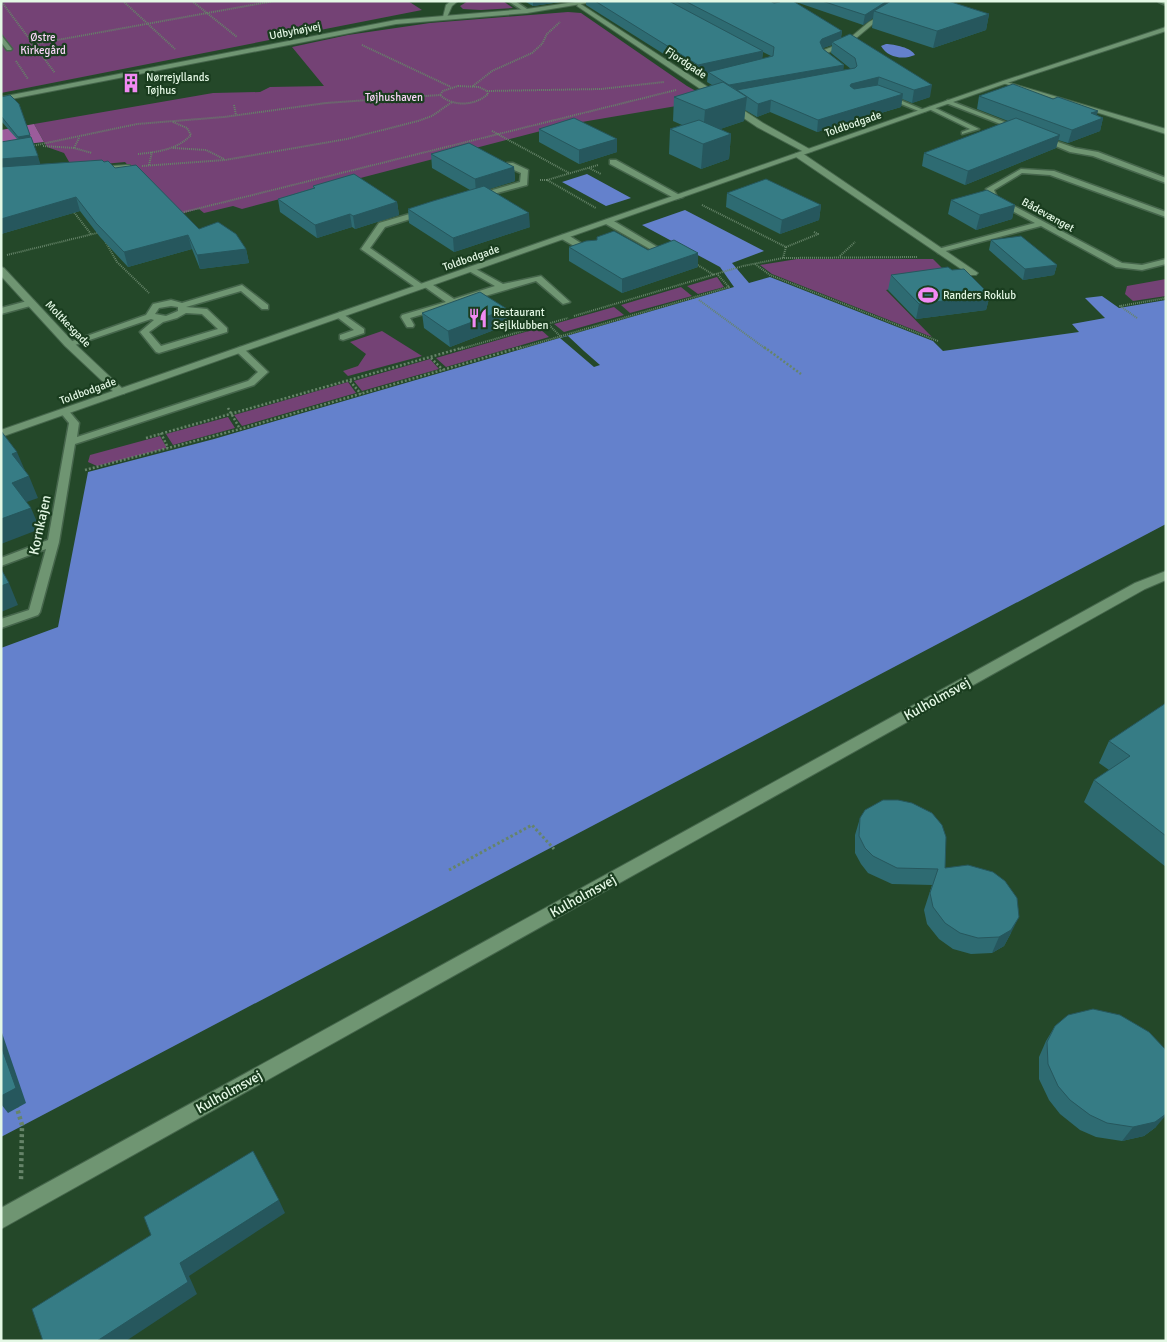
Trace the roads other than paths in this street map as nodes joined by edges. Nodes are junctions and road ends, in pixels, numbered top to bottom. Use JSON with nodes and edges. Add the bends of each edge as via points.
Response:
{"nodes":[{"id":1,"x":455,"y":1,"type":"edge"},
{"id":2,"x":511,"y":1,"type":"edge"},
{"id":3,"x":596,"y":1,"type":"edge"},
{"id":4,"x":911,"y":1,"type":"edge"},
{"id":5,"x":1161,"y":1,"type":"edge"},
{"id":6,"x":1166,"y":3,"type":"edge"},
{"id":7,"x":582,"y":6,"type":"junction"},
{"id":8,"x":527,"y":11,"type":"junction"},
{"id":9,"x":445,"y":16,"type":"junction"},
{"id":10,"x":1166,"y":29,"type":"edge"},
{"id":11,"x":1,"y":37,"type":"edge"},
{"id":12,"x":8,"y":49,"type":"road end"},
{"id":13,"x":842,"y":67,"type":"edge"},
{"id":14,"x":691,"y":80,"type":"junction"},
{"id":15,"x":702,"y":80,"type":"edge"},
{"id":16,"x":1005,"y":82,"type":"junction"},
{"id":17,"x":877,"y":93,"type":"edge"},
{"id":18,"x":1,"y":99,"type":"edge"},
{"id":19,"x":732,"y":99,"type":"edge"},
{"id":20,"x":723,"y":101,"type":"junction"},
{"id":21,"x":948,"y":102,"type":"junction"},
{"id":22,"x":932,"y":108,"type":"junction"},
{"id":23,"x":923,"y":111,"type":"junction"},
{"id":24,"x":1027,"y":132,"type":"edge"},
{"id":25,"x":1166,"y":132,"type":"edge"},
{"id":26,"x":964,"y":133,"type":"dead end"},
{"id":27,"x":1036,"y":136,"type":"edge"},
{"id":28,"x":804,"y":153,"type":"junction"},
{"id":29,"x":612,"y":162,"type":"road end"},
{"id":30,"x":510,"y":165,"type":"edge"},
{"id":31,"x":127,"y":167,"type":"edge"},
{"id":32,"x":89,"y":170,"type":"edge"},
{"id":33,"x":1166,"y":181,"type":"edge"},
{"id":34,"x":681,"y":196,"type":"junction"},
{"id":35,"x":468,"y":200,"type":"edge"},
{"id":36,"x":433,"y":209,"type":"edge"},
{"id":37,"x":1166,"y":215,"type":"edge"},
{"id":38,"x":612,"y":220,"type":"junction"},
{"id":39,"x":1040,"y":224,"type":"junction"},
{"id":40,"x":565,"y":237,"type":"junction"},
{"id":41,"x":660,"y":251,"type":"edge"},
{"id":42,"x":592,"y":252,"type":"edge"},
{"id":43,"x":944,"y":253,"type":"junction"},
{"id":44,"x":1166,"y":261,"type":"edge"},
{"id":45,"x":472,"y":269,"type":"junction"},
{"id":46,"x":1,"y":270,"type":"edge"},
{"id":47,"x":973,"y":273,"type":"dead end"},
{"id":48,"x":424,"y":286,"type":"junction"},
{"id":49,"x":502,"y":287,"type":"junction"},
{"id":50,"x":452,"y":302,"type":"junction"},
{"id":51,"x":566,"y":302,"type":"dead end"},
{"id":52,"x":31,"y":303,"type":"junction"},
{"id":53,"x":265,"y":307,"type":"dead end"},
{"id":54,"x":182,"y":308,"type":"junction"},
{"id":55,"x":1,"y":311,"type":"edge"},
{"id":56,"x":340,"y":315,"type":"junction"},
{"id":57,"x":156,"y":317,"type":"junction"},
{"id":58,"x":410,"y":325,"type":"dead end"},
{"id":59,"x":343,"y":337,"type":"dead end"},
{"id":60,"x":69,"y":344,"type":"junction"},
{"id":61,"x":240,"y":350,"type":"junction"},
{"id":62,"x":120,"y":392,"type":"junction"},
{"id":63,"x":65,"y":412,"type":"junction"},
{"id":64,"x":1,"y":434,"type":"edge"},
{"id":65,"x":71,"y":442,"type":"junction"},
{"id":66,"x":54,"y":542,"type":"junction"},
{"id":67,"x":1,"y":562,"type":"edge"},
{"id":68,"x":1166,"y":575,"type":"edge"},
{"id":69,"x":1,"y":624,"type":"edge"},
{"id":70,"x":1,"y":1219,"type":"edge"}],
"edges":[{"from":1,"to":9,"type":"street","via":[[446,9]]},
{"from":2,"to":8,"type":"lane"},
{"from":3,"to":7,"type":"street","name":"Udbyhøjvej"},
{"from":4,"to":13,"type":"street","via":[[871,23],[847,43],[823,52]]},
{"from":5,"to":6,"type":"lane"},
{"from":7,"to":8,"type":"street","name":"Udbyhøjvej"},
{"from":7,"to":14,"type":"street","name":"Fjordgade"},
{"from":8,"to":9,"type":"street","name":"Udbyhøjvej"},
{"from":9,"to":18,"type":"street","name":"Udbyhøjvej","via":[[337,33]]},
{"from":10,"to":16,"type":"street","name":"Toldbodgade"},
{"from":11,"to":12,"type":"lane"},
{"from":14,"to":15,"type":"street"},
{"from":14,"to":20,"type":"street","name":"Fjordgade"},
{"from":16,"to":21,"type":"street","name":"Toldbodgade"},
{"from":16,"to":25,"type":"street"},
{"from":17,"to":23,"type":"lane"},
{"from":19,"to":20,"type":"street"},
{"from":20,"to":28,"type":"street","name":"Fjordgade"},
{"from":21,"to":22,"type":"street","name":"Toldbodgade"},
{"from":21,"to":24,"type":"lane"},
{"from":22,"to":23,"type":"street","name":"Toldbodgade"},
{"from":22,"to":26,"type":"lane","via":[[976,129]]},
{"from":23,"to":28,"type":"street","name":"Toldbodgade"},
{"from":27,"to":33,"type":"lane"},
{"from":28,"to":34,"type":"street","name":"Toldbodgade"},
{"from":28,"to":43,"type":"street","name":"Fjordgade"},
{"from":29,"to":34,"type":"lane"},
{"from":30,"to":35,"type":"lane","via":[[525,172],[524,183]]},
{"from":31,"to":32,"type":"street"},
{"from":34,"to":38,"type":"street","name":"Toldbodgade"},
{"from":36,"to":48,"type":"lane","via":[[382,225],[365,249]]},
{"from":37,"to":39,"type":"lane","name":"Bådevænget","via":[[1051,174],[1020,171],[990,189],[994,198]]},
{"from":38,"to":40,"type":"street","name":"Toldbodgade"},
{"from":38,"to":41,"type":"lane"},
{"from":39,"to":43,"type":"lane"},
{"from":39,"to":44,"type":"lane","name":"Bådevænget","via":[[1119,266],[1144,267]]},
{"from":40,"to":42,"type":"lane"},
{"from":40,"to":45,"type":"street","name":"Toldbodgade"},
{"from":43,"to":47,"type":"street","name":"Fjordgade"},
{"from":45,"to":48,"type":"street","name":"Toldbodgade"},
{"from":45,"to":49,"type":"lane"},
{"from":46,"to":52,"type":"street","name":"Moltkesgade"},
{"from":48,"to":50,"type":"lane"},
{"from":48,"to":56,"type":"street","name":"Toldbodgade"},
{"from":49,"to":50,"type":"lane"},
{"from":49,"to":51,"type":"lane","via":[[538,278]]},
{"from":50,"to":58,"type":"lane","via":[[405,317]]},
{"from":52,"to":55,"type":"lane"},
{"from":52,"to":60,"type":"street","name":"Moltkesgade"},
{"from":53,"to":54,"type":"lane","via":[[242,288]]},
{"from":54,"to":57,"type":"lane","via":[[175,316]]},
{"from":54,"to":57,"type":"lane","via":[[171,303],[161,304],[151,311]]},
{"from":54,"to":57,"type":"lane","via":[[204,311],[224,330],[159,350],[144,332]]},
{"from":56,"to":59,"type":"lane","via":[[361,331]]},
{"from":56,"to":61,"type":"street","name":"Toldbodgade"},
{"from":57,"to":60,"type":"lane"},
{"from":60,"to":62,"type":"street","name":"Moltkesgade"},
{"from":61,"to":62,"type":"street","name":"Toldbodgade"},
{"from":61,"to":65,"type":"lane","via":[[263,372],[250,383]]},
{"from":62,"to":63,"type":"street","name":"Toldbodgade"},
{"from":63,"to":64,"type":"street","name":"Toldbodgade"},
{"from":63,"to":65,"type":"lane","name":"Kornkajen","via":[[74,423]]},
{"from":65,"to":66,"type":"lane","name":"Kornkajen"},
{"from":66,"to":67,"type":"lane"},
{"from":66,"to":69,"type":"lane","name":"Kornkajen","via":[[34,612]]},
{"from":68,"to":70,"type":"street","name":"Kulholmsvej"}]}
